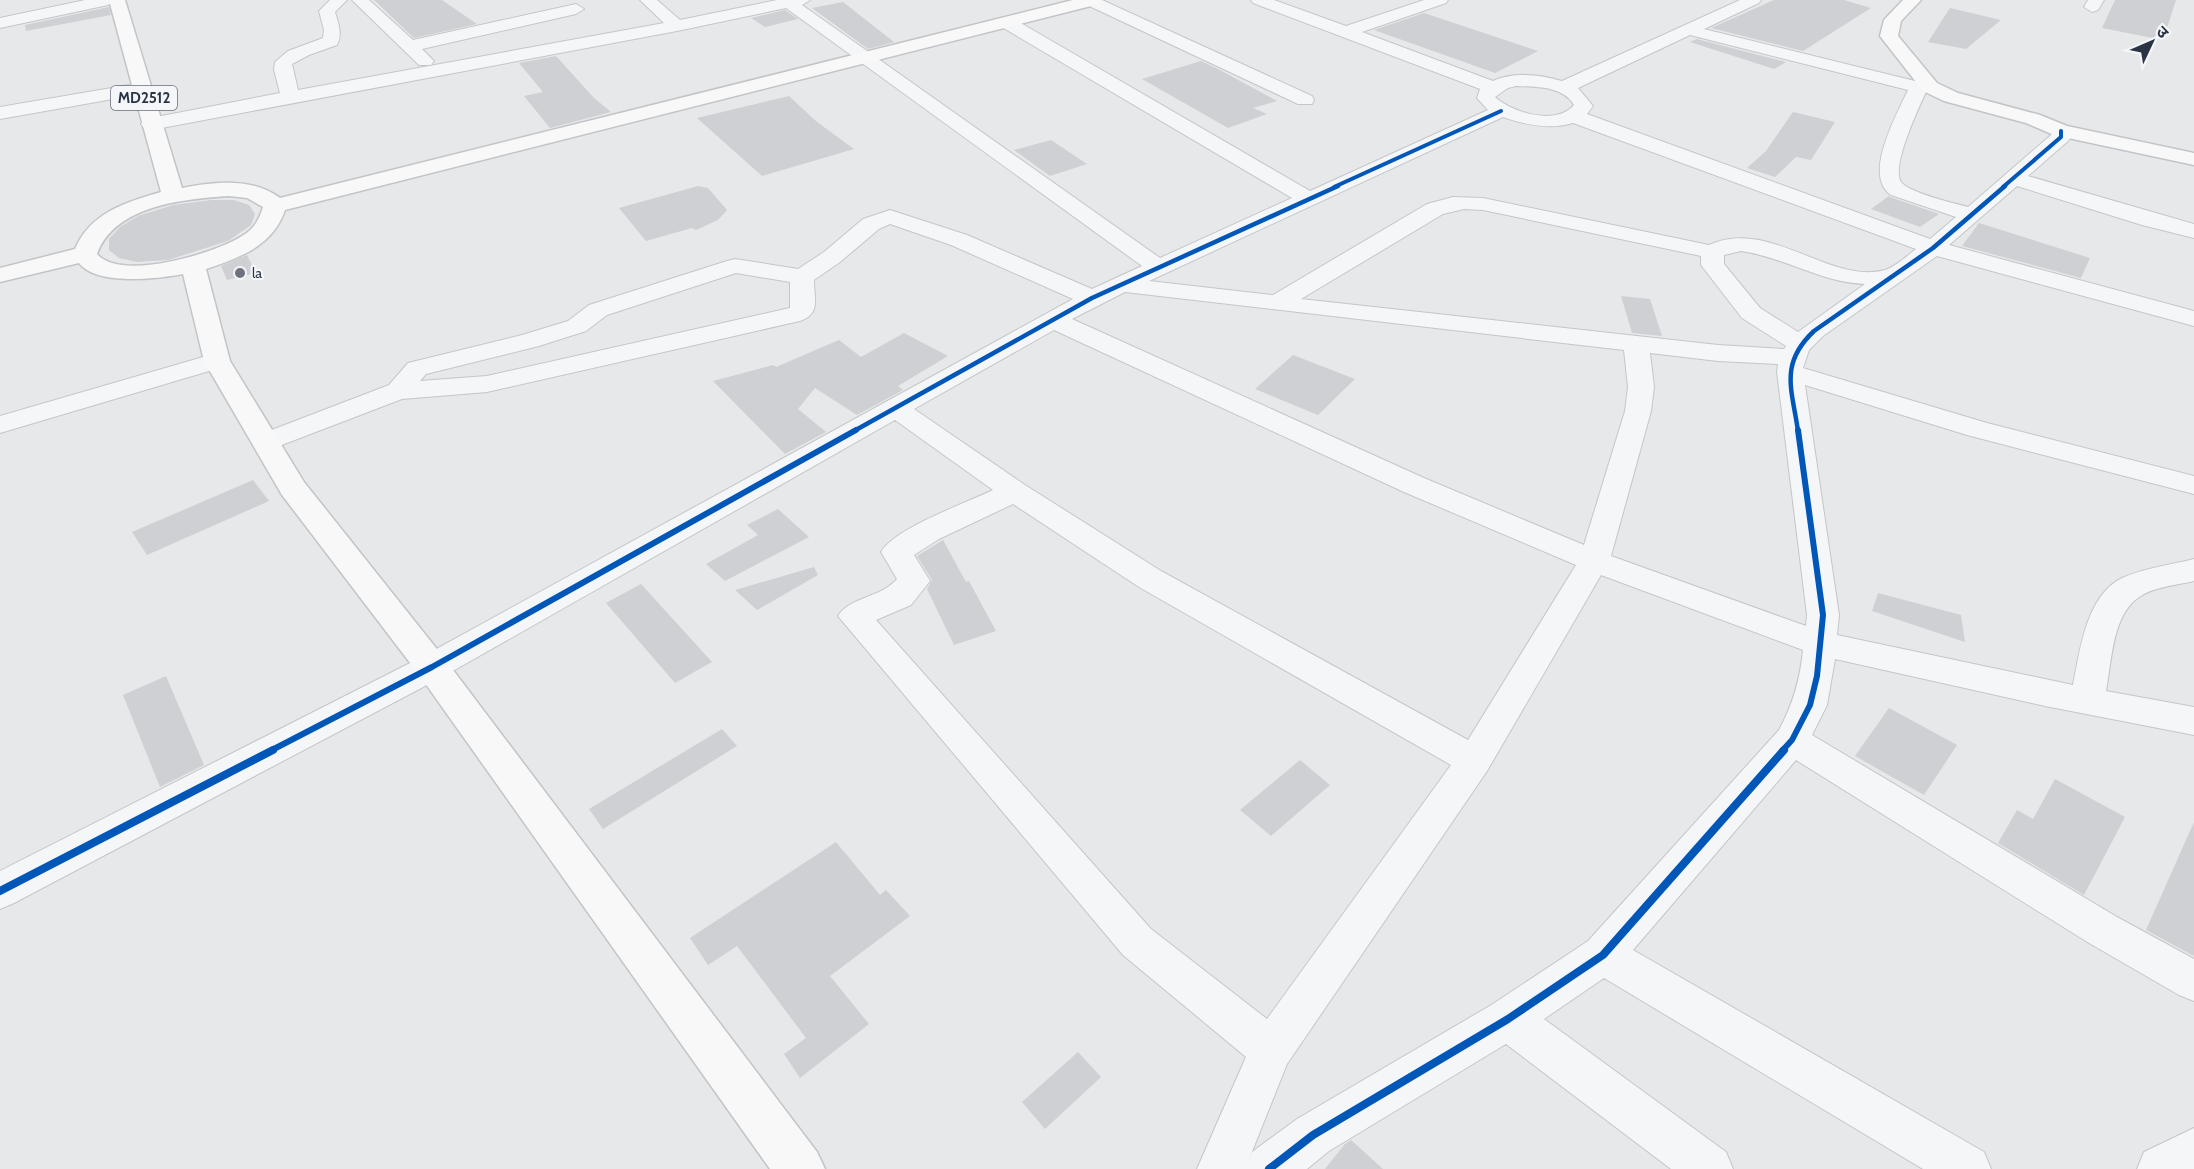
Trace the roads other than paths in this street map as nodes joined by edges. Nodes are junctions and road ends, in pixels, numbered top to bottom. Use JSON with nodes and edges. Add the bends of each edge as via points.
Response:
{"nodes":[{"id":1,"x":108,"y":0,"type":"edge"},
{"id":2,"x":117,"y":0,"type":"edge"},
{"id":3,"x":339,"y":0,"type":"edge"},
{"id":4,"x":360,"y":0,"type":"edge"},
{"id":5,"x":648,"y":0,"type":"edge"},
{"id":6,"x":1259,"y":0,"type":"edge"},
{"id":7,"x":1440,"y":0,"type":"edge"},
{"id":8,"x":1754,"y":0,"type":"edge"},
{"id":9,"x":1912,"y":0,"type":"edge"},
{"id":10,"x":792,"y":1,"type":"edge"},
{"id":11,"x":1079,"y":1,"type":"edge"},
{"id":12,"x":576,"y":9,"type":"dead end"},
{"id":13,"x":1006,"y":22,"type":"junction"},
{"id":14,"x":0,"y":23,"type":"edge"},
{"id":15,"x":677,"y":26,"type":"junction"},
{"id":16,"x":1688,"y":30,"type":"junction"},
{"id":17,"x":1346,"y":32,"type":"junction"},
{"id":18,"x":411,"y":46,"type":"junction"},
{"id":19,"x":863,"y":58,"type":"junction"},
{"id":20,"x":433,"y":69,"type":"junction"},
{"id":21,"x":1924,"y":87,"type":"junction"},
{"id":22,"x":1562,"y":88,"type":"junction"},
{"id":23,"x":141,"y":89,"type":"junction"},
{"id":24,"x":290,"y":95,"type":"junction"},
{"id":25,"x":1497,"y":99,"type":"junction"},
{"id":26,"x":1305,"y":100,"type":"dead end"},
{"id":27,"x":0,"y":112,"type":"edge"},
{"id":28,"x":1573,"y":116,"type":"junction"},
{"id":29,"x":151,"y":124,"type":"junction"},
{"id":30,"x":2061,"y":131,"type":"junction"},
{"id":31,"x":2194,"y":159,"type":"edge"},
{"id":32,"x":2013,"y":178,"type":"junction"},
{"id":33,"x":173,"y":195,"type":"junction"},
{"id":34,"x":1307,"y":198,"type":"junction"},
{"id":35,"x":275,"y":206,"type":"junction"},
{"id":36,"x":1971,"y":215,"type":"junction"},
{"id":37,"x":2194,"y":231,"type":"edge"},
{"id":38,"x":1933,"y":248,"type":"junction"},
{"id":39,"x":1712,"y":252,"type":"junction"},
{"id":40,"x":85,"y":254,"type":"junction"},
{"id":41,"x":192,"y":265,"type":"junction"},
{"id":42,"x":1158,"y":267,"type":"junction"},
{"id":43,"x":0,"y":275,"type":"edge"},
{"id":44,"x":802,"y":278,"type":"junction"},
{"id":45,"x":1891,"y":278,"type":"junction"},
{"id":46,"x":1119,"y":284,"type":"junction"},
{"id":47,"x":1092,"y":298,"type":"junction"},
{"id":48,"x":1277,"y":303,"type":"junction"},
{"id":49,"x":1052,"y":319,"type":"junction"},
{"id":50,"x":2194,"y":319,"type":"edge"},
{"id":51,"x":1636,"y":344,"type":"junction"},
{"id":52,"x":1794,"y":358,"type":"junction"},
{"id":53,"x":217,"y":361,"type":"junction"},
{"id":54,"x":398,"y":391,"type":"junction"},
{"id":55,"x":894,"y":407,"type":"junction"},
{"id":56,"x":0,"y":425,"type":"edge"},
{"id":57,"x":266,"y":442,"type":"junction"},
{"id":58,"x":2194,"y":485,"type":"edge"},
{"id":59,"x":1015,"y":492,"type":"junction"},
{"id":60,"x":1594,"y":561,"type":"junction"},
{"id":61,"x":2194,"y":570,"type":"edge"},
{"id":62,"x":1821,"y":644,"type":"junction"},
{"id":63,"x":432,"y":667,"type":"junction"},
{"id":64,"x":2087,"y":701,"type":"junction"},
{"id":65,"x":2194,"y":720,"type":"edge"},
{"id":66,"x":1792,"y":740,"type":"junction"},
{"id":67,"x":1474,"y":761,"type":"junction"},
{"id":68,"x":0,"y":891,"type":"edge"},
{"id":69,"x":1603,"y":955,"type":"junction"},
{"id":70,"x":2194,"y":981,"type":"edge"},
{"id":71,"x":1508,"y":1019,"type":"junction"},
{"id":72,"x":1271,"y":1050,"type":"junction"},
{"id":73,"x":2194,"y":1151,"type":"edge"},
{"id":74,"x":800,"y":1169,"type":"edge"},
{"id":75,"x":1221,"y":1169,"type":"edge"},
{"id":76,"x":1269,"y":1169,"type":"edge"},
{"id":77,"x":1708,"y":1169,"type":"edge"},
{"id":78,"x":1967,"y":1169,"type":"edge"},
{"id":79,"x":2161,"y":1169,"type":"edge"}],
"edges":[{"from":1,"to":14,"type":"street"},
{"from":2,"to":23,"type":"main road","number":"MD2512"},
{"from":3,"to":24,"type":"street","via":[[327,11],[331,41],[284,60],[282,67]]},
{"from":4,"to":18,"type":"street"},
{"from":5,"to":15,"type":"street"},
{"from":6,"to":17,"type":"street"},
{"from":7,"to":17,"type":"street"},
{"from":8,"to":16,"type":"street"},
{"from":9,"to":21,"type":"main road","via":[[1893,20],[1889,36]]},
{"from":10,"to":15,"type":"street"},
{"from":10,"to":19,"type":"street"},
{"from":11,"to":13,"type":"main road"},
{"from":11,"to":26,"type":"street"},
{"from":12,"to":18,"type":"street"},
{"from":13,"to":19,"type":"main road"},
{"from":13,"to":34,"type":"street"},
{"from":15,"to":20,"type":"street"},
{"from":16,"to":21,"type":"street"},
{"from":16,"to":22,"type":"street"},
{"from":17,"to":25,"type":"street"},
{"from":18,"to":20,"type":"street"},
{"from":19,"to":35,"type":"main road"},
{"from":19,"to":42,"type":"street"},
{"from":20,"to":24,"type":"street"},
{"from":21,"to":30,"type":"main road"},
{"from":21,"to":36,"type":"street","via":[[1898,132],[1888,177],[1892,186],[1906,194]]},
{"from":22,"to":25,"type":"street","via":[[1532,81],[1503,83]]},
{"from":22,"to":28,"type":"street","via":[[1581,99],[1584,106]]},
{"from":23,"to":27,"type":"street"},
{"from":23,"to":29,"type":"main road","number":"MD2512"},
{"from":24,"to":29,"type":"street"},
{"from":25,"to":28,"type":"street","via":[[1529,119],[1561,120]]},
{"from":25,"to":34,"type":"street"},
{"from":28,"to":38,"type":"street"},
{"from":29,"to":33,"type":"main road","number":"MD2512"},
{"from":30,"to":31,"type":"main road"},
{"from":30,"to":32,"type":"street","via":[[2061,137]]},
{"from":32,"to":36,"type":"street"},
{"from":32,"to":37,"type":"street"},
{"from":33,"to":35,"type":"main road","via":[[240,190],[267,197]]},
{"from":33,"to":40,"type":"main road","via":[[119,215],[99,228],[87,242]]},
{"from":34,"to":42,"type":"street"},
{"from":35,"to":41,"type":"main road","via":[[275,217],[266,230],[222,255]]},
{"from":36,"to":38,"type":"street"},
{"from":38,"to":45,"type":"street"},
{"from":38,"to":50,"type":"street"},
{"from":39,"to":45,"type":"street","via":[[1719,247],[1749,245],[1847,276]]},
{"from":39,"to":48,"type":"street","via":[[1464,202],[1435,210]]},
{"from":39,"to":52,"type":"street","via":[[1713,265]]},
{"from":40,"to":41,"type":"main road","via":[[92,264],[133,273]]},
{"from":40,"to":43,"type":"main road"},
{"from":41,"to":53,"type":"main road"},
{"from":42,"to":46,"type":"street"},
{"from":44,"to":47,"type":"street","via":[[871,224],[890,217],[960,240]]},
{"from":44,"to":54,"type":"street","via":[[735,266],[598,310],[577,326],[417,368]]},
{"from":44,"to":54,"type":"street","via":[[802,312],[791,316],[487,384]]},
{"from":45,"to":52,"type":"street","via":[[1814,331]]},
{"from":46,"to":47,"type":"street"},
{"from":46,"to":48,"type":"street"},
{"from":47,"to":49,"type":"street"},
{"from":48,"to":51,"type":"street"},
{"from":49,"to":55,"type":"street"},
{"from":49,"to":60,"type":"street","via":[[1414,485]]},
{"from":51,"to":52,"type":"street"},
{"from":51,"to":60,"type":"street","via":[[1641,387],[1638,411]]},
{"from":52,"to":58,"type":"street","via":[[1977,429]]},
{"from":52,"to":62,"type":"street","via":[[1823,615]]},
{"from":53,"to":56,"type":"street"},
{"from":53,"to":57,"type":"main road"},
{"from":54,"to":57,"type":"street"},
{"from":55,"to":59,"type":"street"},
{"from":55,"to":63,"type":"street"},
{"from":57,"to":63,"type":"main road","via":[[293,488]]},
{"from":59,"to":67,"type":"street","via":[[1150,579]]},
{"from":59,"to":72,"type":"street","via":[[928,532],[896,552],[914,581],[900,597],[854,616],[1137,942]]},
{"from":60,"to":62,"type":"street"},
{"from":60,"to":67,"type":"street"},
{"from":61,"to":64,"type":"street","via":[[2130,587],[2116,597],[2104,623]]},
{"from":62,"to":64,"type":"street"},
{"from":62,"to":66,"type":"street","via":[[1810,705]]},
{"from":63,"to":68,"type":"street"},
{"from":63,"to":74,"type":"main road"},
{"from":64,"to":65,"type":"street"},
{"from":66,"to":69,"type":"street"},
{"from":66,"to":70,"type":"street","via":[[2103,930]]},
{"from":67,"to":72,"type":"street"},
{"from":69,"to":71,"type":"street"},
{"from":69,"to":78,"type":"street"},
{"from":71,"to":76,"type":"street","via":[[1313,1135]]},
{"from":71,"to":77,"type":"street"},
{"from":72,"to":75,"type":"street"},
{"from":73,"to":79,"type":"street"}]}
